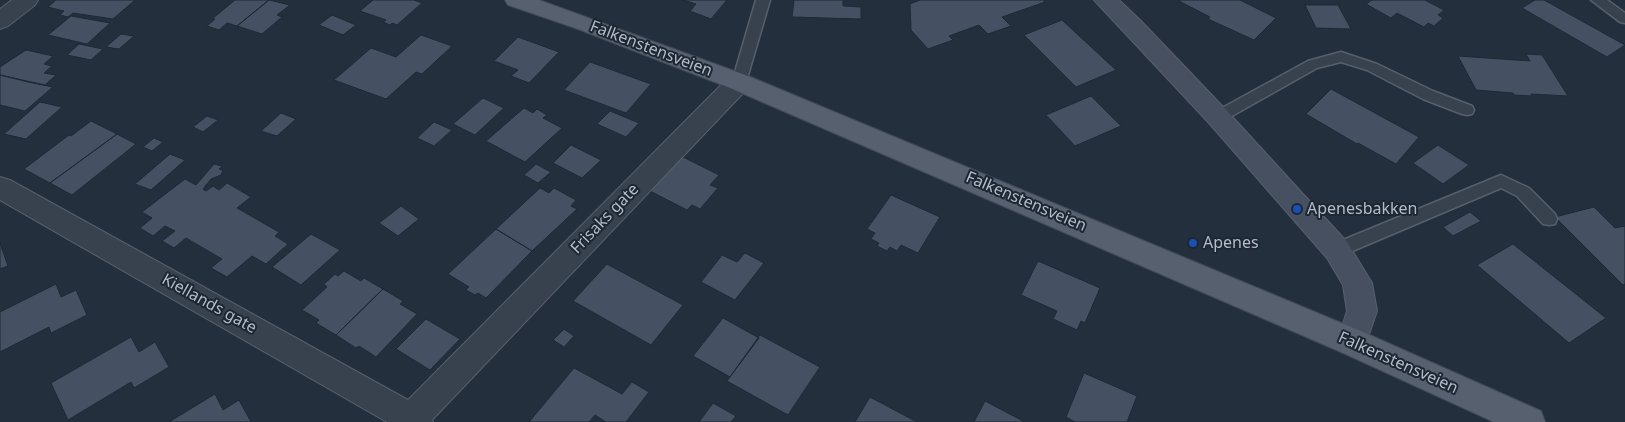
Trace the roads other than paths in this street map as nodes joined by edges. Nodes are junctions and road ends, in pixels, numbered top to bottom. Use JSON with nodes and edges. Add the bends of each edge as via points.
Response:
{"nodes":[{"id":1,"x":27,"y":0,"type":"edge"},
{"id":2,"x":516,"y":0,"type":"edge"},
{"id":3,"x":763,"y":0,"type":"edge"},
{"id":4,"x":1105,"y":0,"type":"edge"},
{"id":5,"x":1598,"y":0,"type":"edge"},
{"id":6,"x":1625,"y":19,"type":"edge"},
{"id":7,"x":0,"y":21,"type":"edge"},
{"id":8,"x":739,"y":82,"type":"junction"},
{"id":9,"x":1467,"y":110,"type":"dead end"},
{"id":10,"x":1218,"y":117,"type":"junction"},
{"id":11,"x":0,"y":187,"type":"edge"},
{"id":12,"x":1549,"y":219,"type":"dead end"},
{"id":13,"x":1337,"y":250,"type":"junction"},
{"id":14,"x":1352,"y":342,"type":"junction"},
{"id":15,"x":1491,"y":415,"type":"edge"},
{"id":16,"x":415,"y":420,"type":"edge"},
{"id":17,"x":1529,"y":422,"type":"edge"}],
"edges":[{"from":1,"to":7,"type":"street"},
{"from":2,"to":8,"type":"main road","name":"Falkenstensveien"},
{"from":3,"to":8,"type":"lane","name":"Frisaks gate"},
{"from":4,"to":10,"type":"main road"},
{"from":5,"to":6,"type":"lane"},
{"from":8,"to":14,"type":"main road","name":"Falkenstensveien"},
{"from":8,"to":16,"type":"street","name":"Frisaks gate"},
{"from":9,"to":10,"type":"lane","via":[[1372,67],[1341,58],[1313,64]]},
{"from":10,"to":13,"type":"main road"},
{"from":11,"to":16,"type":"street","name":"Kiellands gate"},
{"from":12,"to":13,"type":"lane","via":[[1523,192],[1501,182]]},
{"from":13,"to":14,"type":"main road","via":[[1357,283],[1362,311]]},
{"from":14,"to":15,"type":"main road","name":"Falkenstensveien"},
{"from":15,"to":17,"type":"main road","name":"Falkenstensveien"}]}
